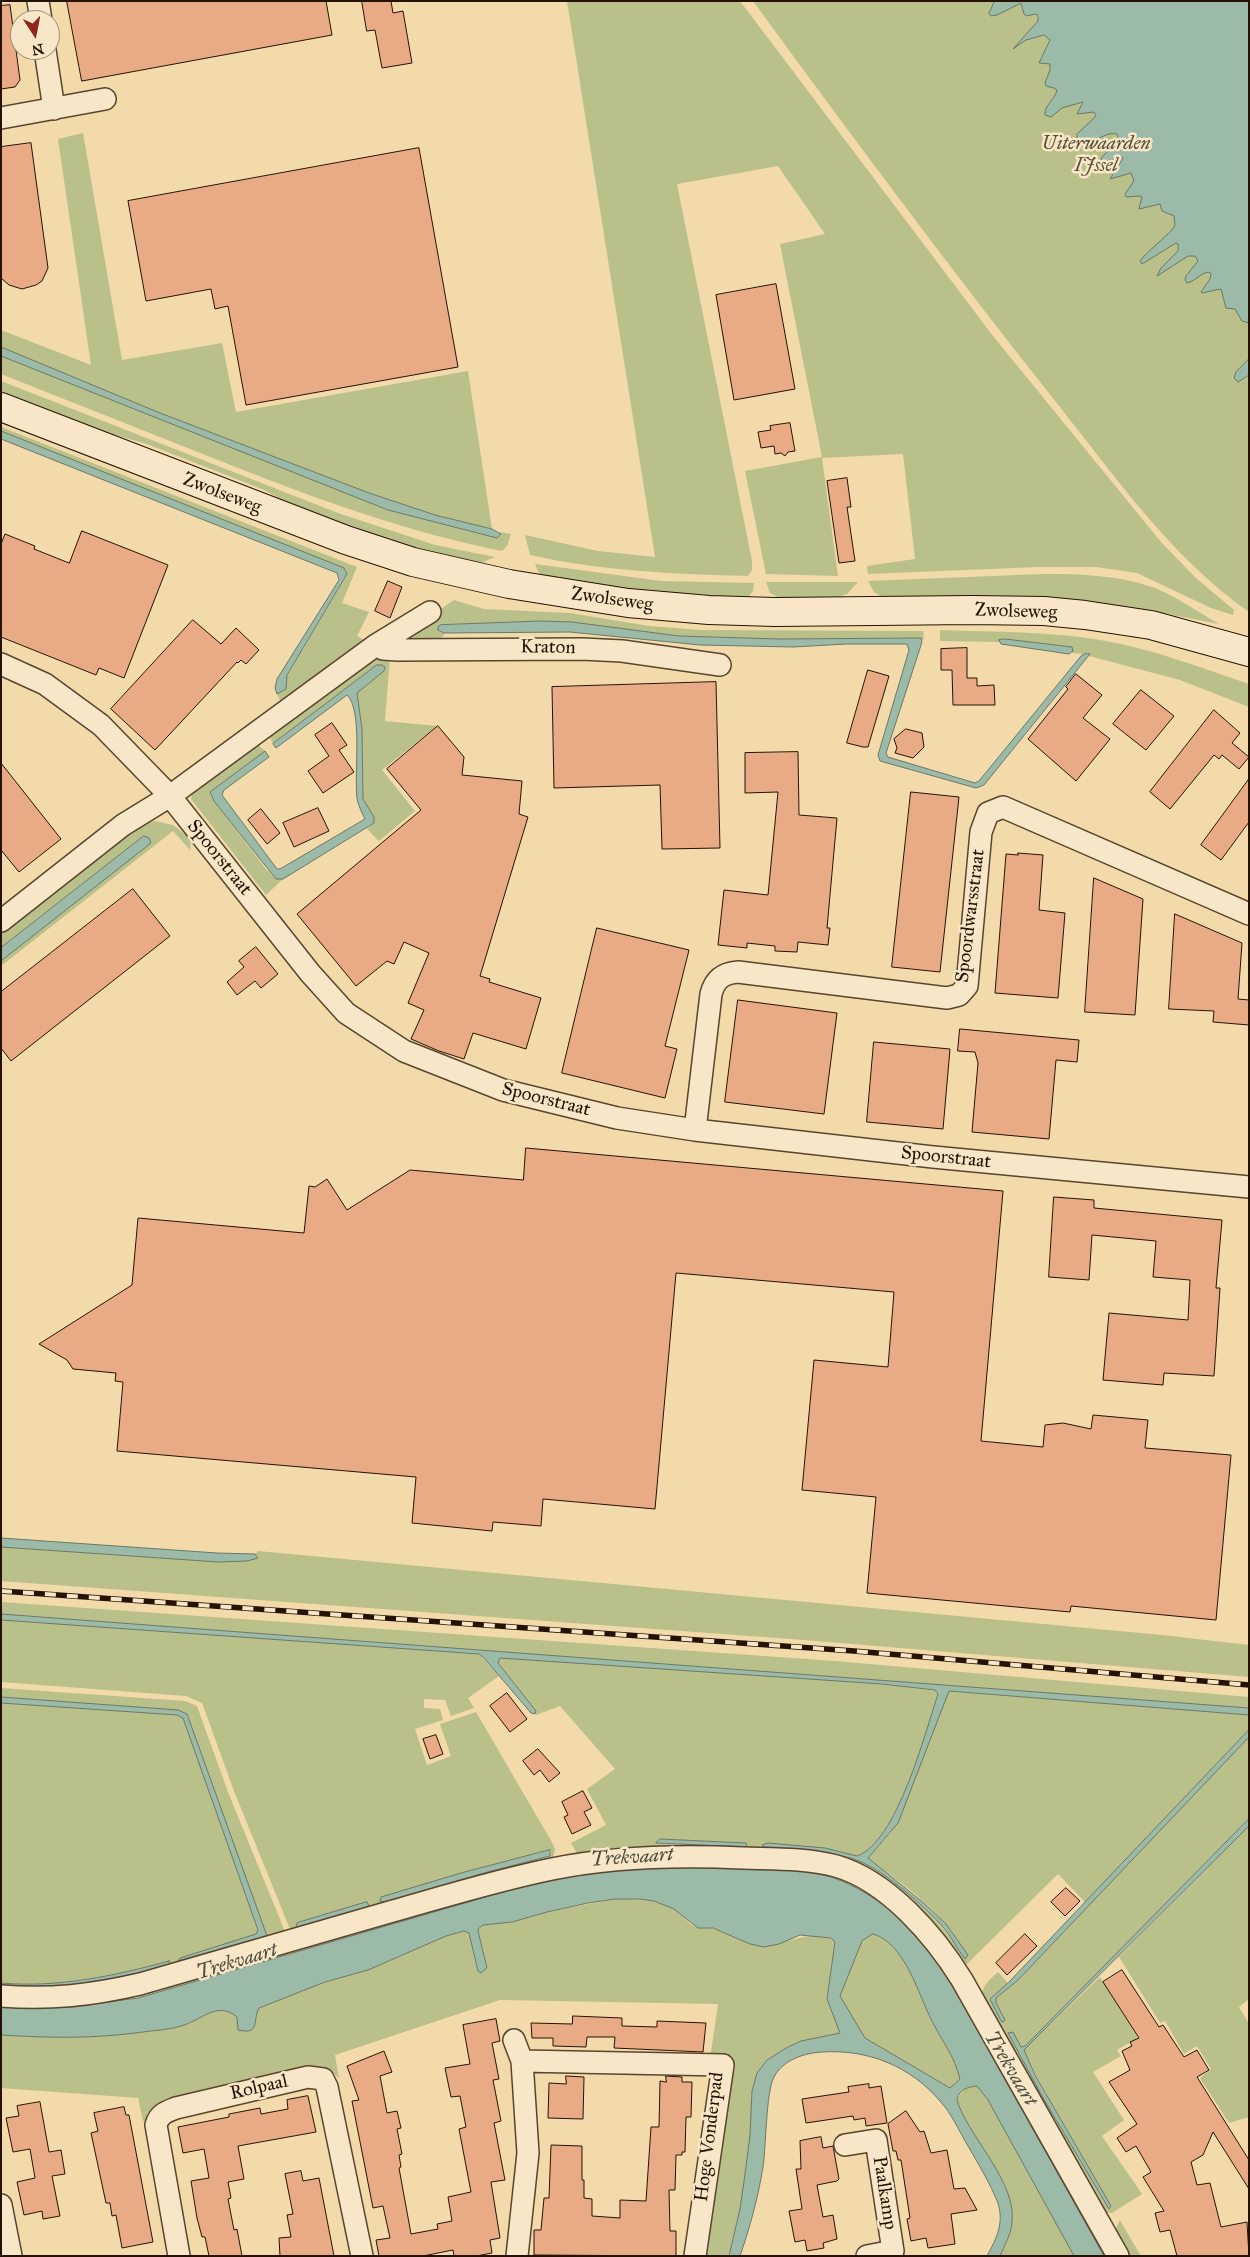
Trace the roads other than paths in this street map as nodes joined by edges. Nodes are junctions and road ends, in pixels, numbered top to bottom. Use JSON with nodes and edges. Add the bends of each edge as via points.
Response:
{"nodes":[{"id":1,"x":47,"y":60,"type":"edge"},
{"id":2,"x":105,"y":99,"type":"dead end"},
{"id":3,"x":54,"y":109,"type":"junction"},
{"id":4,"x":1,"y":118,"type":"edge"},
{"id":5,"x":1,"y":407,"type":"edge"},
{"id":6,"x":430,"y":612,"type":"dead end"},
{"id":7,"x":376,"y":645,"type":"junction"},
{"id":8,"x":1249,"y":652,"type":"edge"},
{"id":9,"x":1,"y":664,"type":"edge"},
{"id":10,"x":720,"y":665,"type":"dead end"},
{"id":11,"x":170,"y":796,"type":"junction"},
{"id":12,"x":1249,"y":914,"type":"edge"},
{"id":13,"x":1,"y":921,"type":"edge"},
{"id":14,"x":695,"y":1130,"type":"junction"},
{"id":15,"x":1249,"y":1187,"type":"edge"},
{"id":16,"x":1,"y":1996,"type":"edge"},
{"id":17,"x":514,"y":2040,"type":"dead end"},
{"id":18,"x":522,"y":2061,"type":"junction"},
{"id":19,"x":845,"y":2146,"type":"dead end"},
{"id":20,"x":1,"y":2205,"type":"edge"},
{"id":21,"x":11,"y":2256,"type":"edge"},
{"id":22,"x":179,"y":2256,"type":"edge"},
{"id":23,"x":362,"y":2256,"type":"edge"},
{"id":24,"x":517,"y":2256,"type":"edge"},
{"id":25,"x":695,"y":2256,"type":"edge"},
{"id":26,"x":867,"y":2256,"type":"edge"},
{"id":27,"x":1118,"y":2256,"type":"edge"}],
"edges":[{"from":1,"to":3,"type":"street"},
{"from":2,"to":3,"type":"street"},
{"from":3,"to":4,"type":"street"},
{"from":5,"to":8,"type":"main road","name":"Zwolseweg","via":[[346,540],[412,562],[508,584],[628,603],[709,610],[1044,611],[1151,625]]},
{"from":6,"to":7,"type":"street"},
{"from":7,"to":10,"type":"street","name":"Kraton","via":[[398,650],[622,651]]},
{"from":7,"to":11,"type":"street"},
{"from":9,"to":11,"type":"street","name":"Spoorstraat","via":[[45,684],[101,725]]},
{"from":11,"to":13,"type":"street","via":[[123,826]]},
{"from":11,"to":14,"type":"street","name":"Spoorstraat","via":[[310,973],[346,1013],[404,1052],[503,1090],[617,1118]]},
{"from":12,"to":14,"type":"street","name":"Spoordwarsstraat","via":[[1003,807],[988,813],[981,832],[967,986],[959,995],[947,998],[738,972],[722,976],[713,985],[711,994]]},
{"from":14,"to":15,"type":"street","name":"Spoorstraat"},
{"from":16,"to":27,"type":"street","via":[[49,1999],[140,1984],[554,1868],[683,1856],[809,1861],[836,1866],[875,1886],[912,1916],[940,1946]]},
{"from":17,"to":18,"type":"street"},
{"from":18,"to":24,"type":"street","via":[[528,2153]]},
{"from":18,"to":25,"type":"street","name":"Hoge Vonderpad","via":[[723,2065]]},
{"from":19,"to":26,"type":"street","name":"Paalkamp","via":[[876,2140],[893,2251]]},
{"from":20,"to":21,"type":"street"},
{"from":22,"to":23,"type":"street","name":"Rolpaal","via":[[156,2125],[158,2118],[176,2108],[316,2077],[322,2079],[327,2087]]}]}
